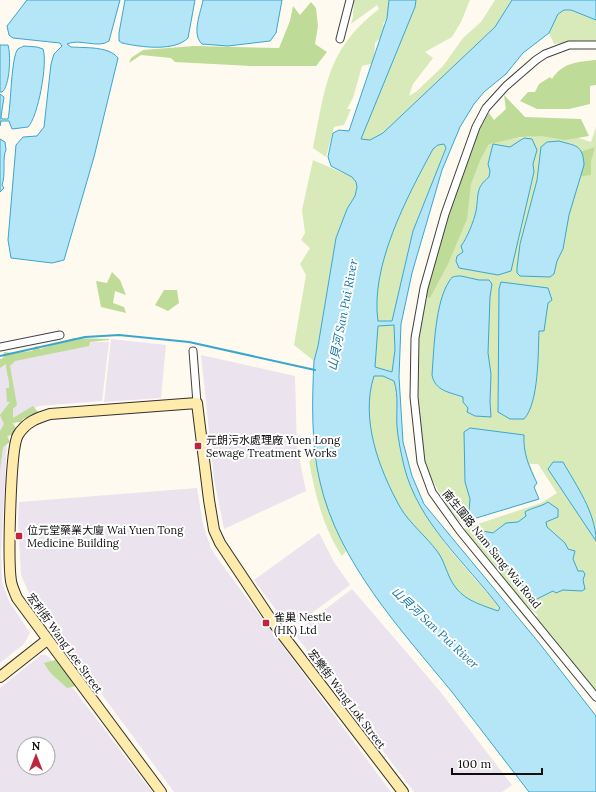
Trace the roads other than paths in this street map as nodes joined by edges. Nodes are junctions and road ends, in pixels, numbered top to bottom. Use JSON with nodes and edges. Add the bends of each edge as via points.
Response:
{"nodes":[{"id":1,"x":350,"y":0,"type":"edge"},
{"id":2,"x":340,"y":38,"type":"dead end"},
{"id":3,"x":596,"y":45,"type":"edge"},
{"id":4,"x":60,"y":335,"type":"dead end"},
{"id":5,"x":0,"y":347,"type":"edge"},
{"id":6,"x":193,"y":351,"type":"dead end"},
{"id":7,"x":197,"y":403,"type":"junction"},
{"id":8,"x":47,"y":640,"type":"junction"},
{"id":9,"x":0,"y":677,"type":"edge"},
{"id":10,"x":596,"y":697,"type":"edge"},
{"id":11,"x":162,"y":792,"type":"edge"},
{"id":12,"x":403,"y":792,"type":"edge"}],
"edges":[{"from":1,"to":2,"type":"street"},
{"from":3,"to":10,"type":"street","name":"南生圍路 Nam Sang Wai Road","via":[[569,45],[544,54],[506,86],[486,108],[476,127],[445,214],[424,288],[415,338],[414,397],[421,462],[432,492]]},
{"from":4,"to":5,"type":"street"},
{"from":6,"to":7,"type":"street","name":"宏樂街 Wang Lok Street"},
{"from":7,"to":8,"type":"street","name":"宏利街 Wang Lee Street","via":[[50,414],[30,421],[18,435],[13,454],[11,581],[17,598]]},
{"from":7,"to":12,"type":"street","name":"宏樂街 Wang Lok Street","via":[[209,500],[214,530],[220,543],[272,621]]},
{"from":8,"to":9,"type":"street"},
{"from":8,"to":11,"type":"street","name":"宏利街 Wang Lee Street"}]}
